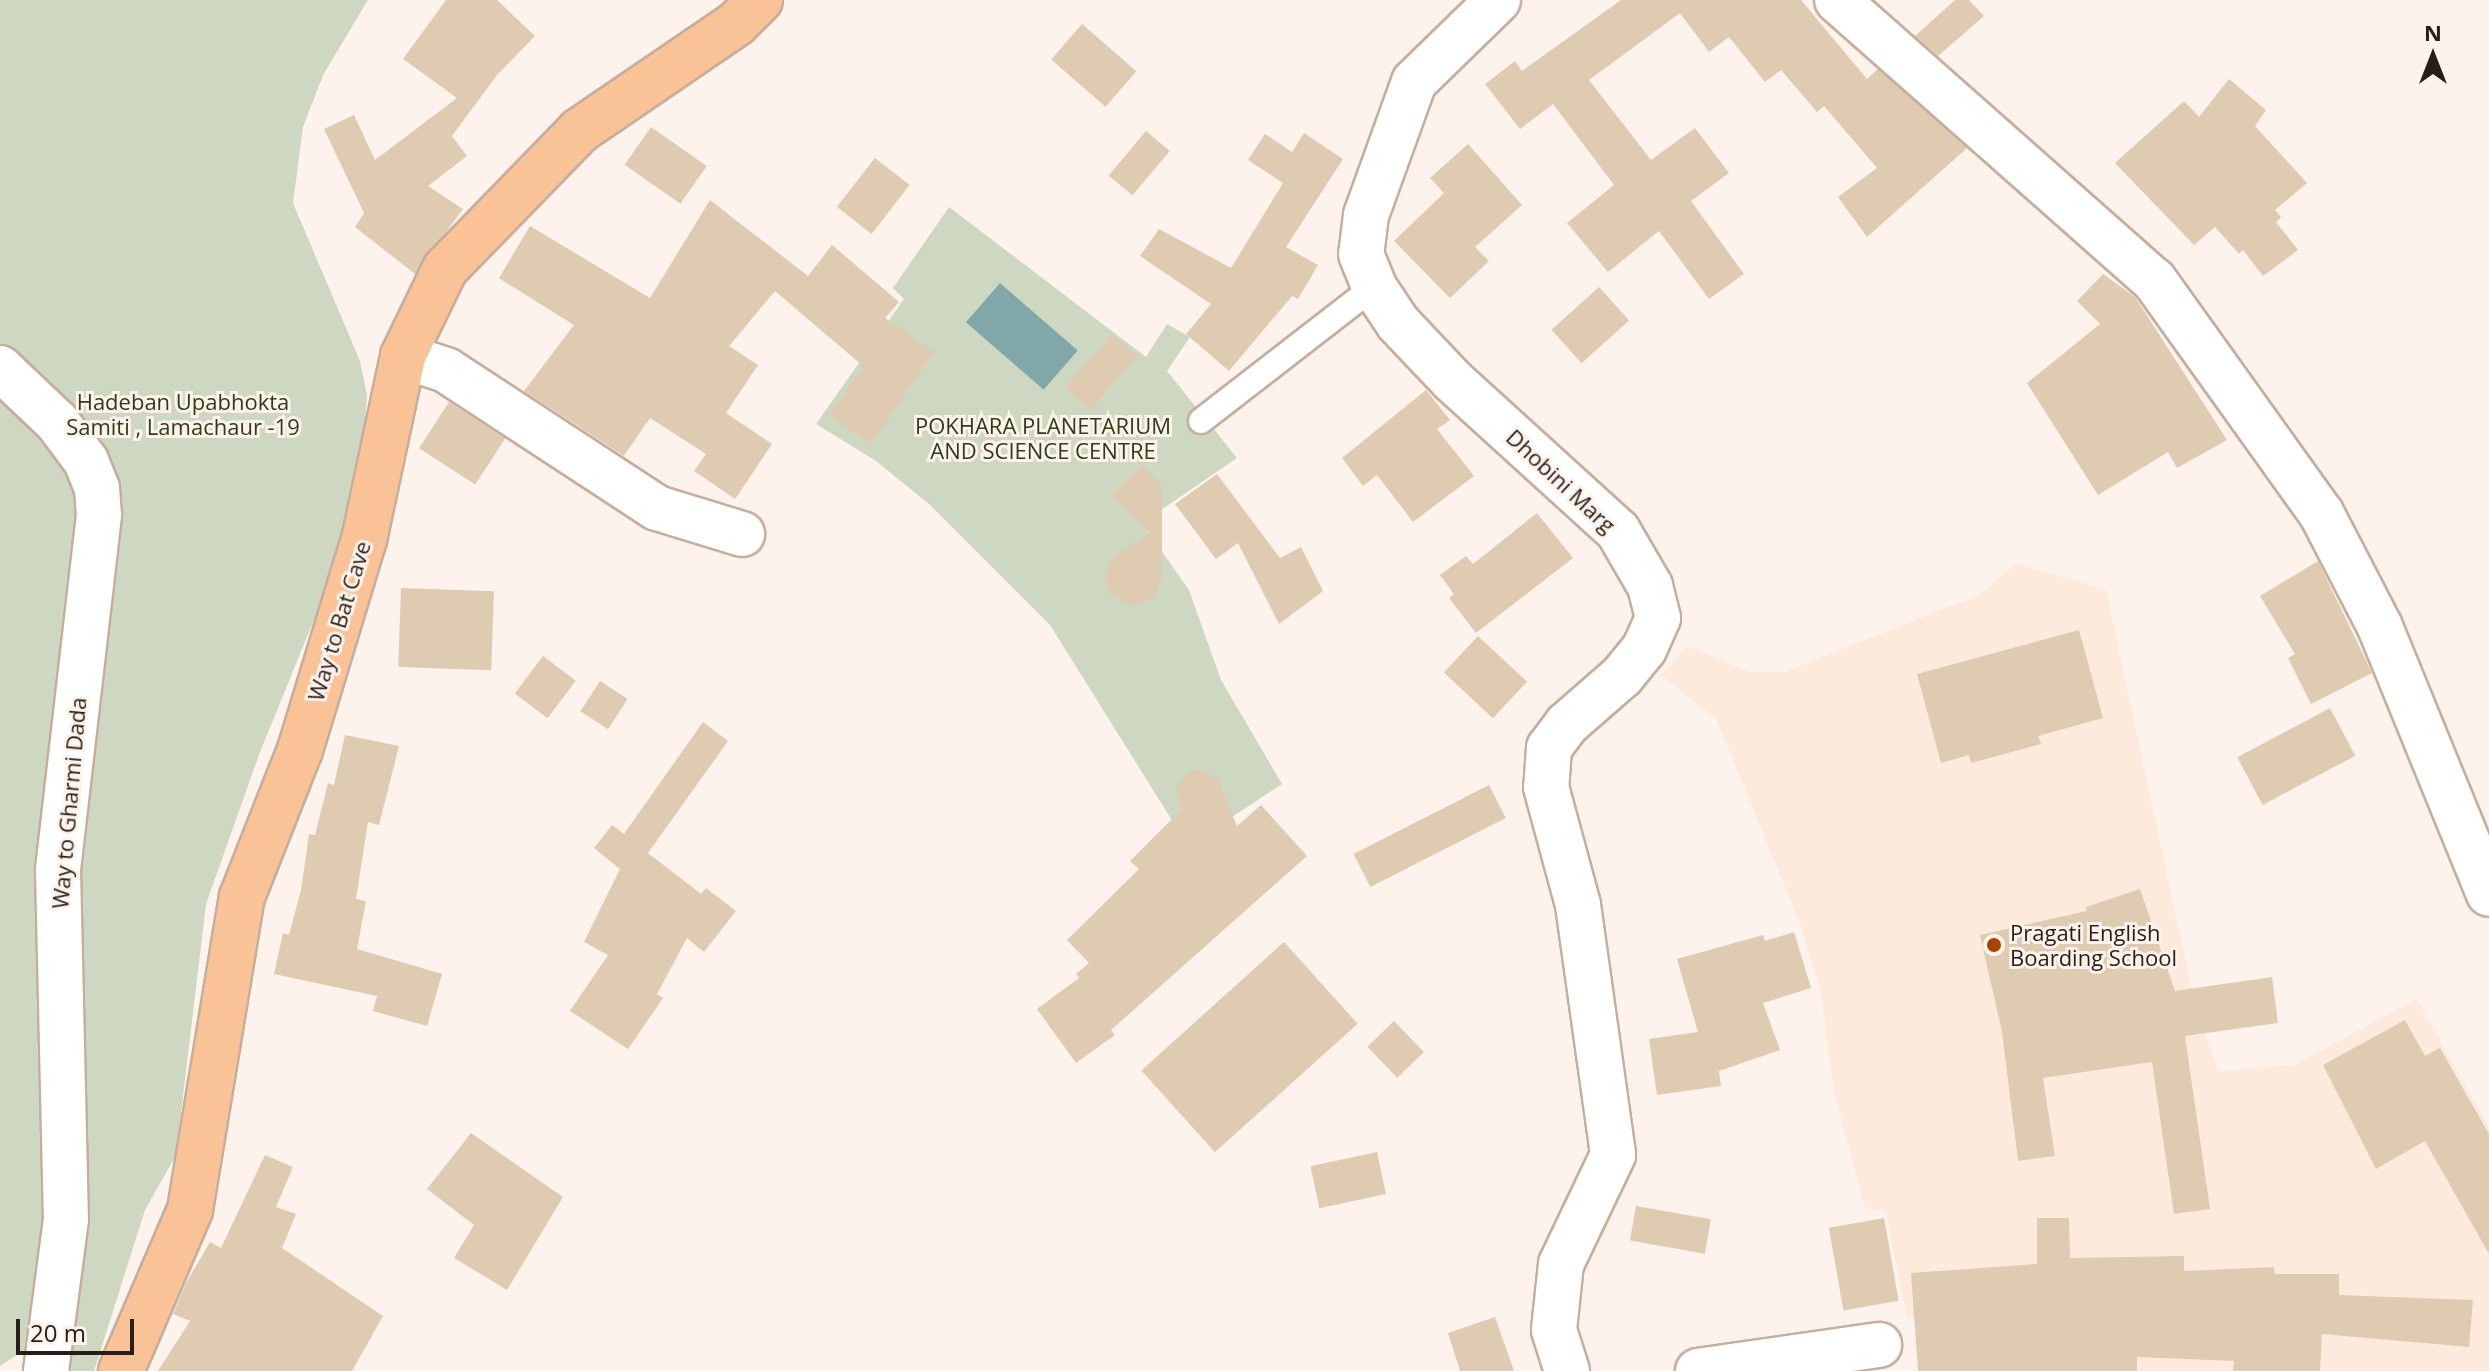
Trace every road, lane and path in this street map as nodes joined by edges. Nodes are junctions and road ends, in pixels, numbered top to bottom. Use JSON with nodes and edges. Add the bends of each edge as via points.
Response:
{"nodes":[{"id":1,"x":760,"y":0,"type":"edge"},
{"id":2,"x":1498,"y":0,"type":"edge"},
{"id":3,"x":1837,"y":0,"type":"edge"},
{"id":4,"x":1374,"y":287,"type":"junction"},
{"id":5,"x":403,"y":356,"type":"junction"},
{"id":6,"x":0,"y":368,"type":"edge"},
{"id":7,"x":1201,"y":421,"type":"dead end"},
{"id":8,"x":742,"y":534,"type":"dead end"},
{"id":9,"x":2489,"y":894,"type":"edge"},
{"id":10,"x":1879,"y":1345,"type":"dead end"},
{"id":11,"x":46,"y":1371,"type":"edge"},
{"id":12,"x":121,"y":1371,"type":"edge"},
{"id":13,"x":1567,"y":1371,"type":"edge"},
{"id":14,"x":1698,"y":1371,"type":"edge"}],
"edges":[{"from":1,"to":5,"type":"main road","name":"Way to Bat Cave","via":[[736,24],[579,131],[445,269]]},
{"from":2,"to":4,"type":"street","name":"Dhobini Marg","via":[[1414,82],[1366,215],[1361,254]]},
{"from":3,"to":9,"type":"street","via":[[2154,280],[2321,513],[2380,627]]},
{"from":4,"to":7,"type":"lane"},
{"from":4,"to":13,"type":"street","name":"Dhobini Marg","via":[[1398,323],[1453,381],[1618,531],[1650,586],[1658,618],[1644,649],[1622,676],[1567,724],[1549,748],[1546,787],[1578,905],[1613,1155],[1561,1264],[1554,1330]]},
{"from":5,"to":8,"type":"street","via":[[446,370],[657,508]]},
{"from":5,"to":12,"type":"main road","name":"Way to Bat Cave","via":[[364,540],[300,750],[242,897],[190,1210]]},
{"from":6,"to":11,"type":"street","name":"Way to Gharmi Dada","via":[[57,422],[86,461],[97,488],[99,515],[58,870],[66,1219]]},
{"from":10,"to":14,"type":"street"}]}
